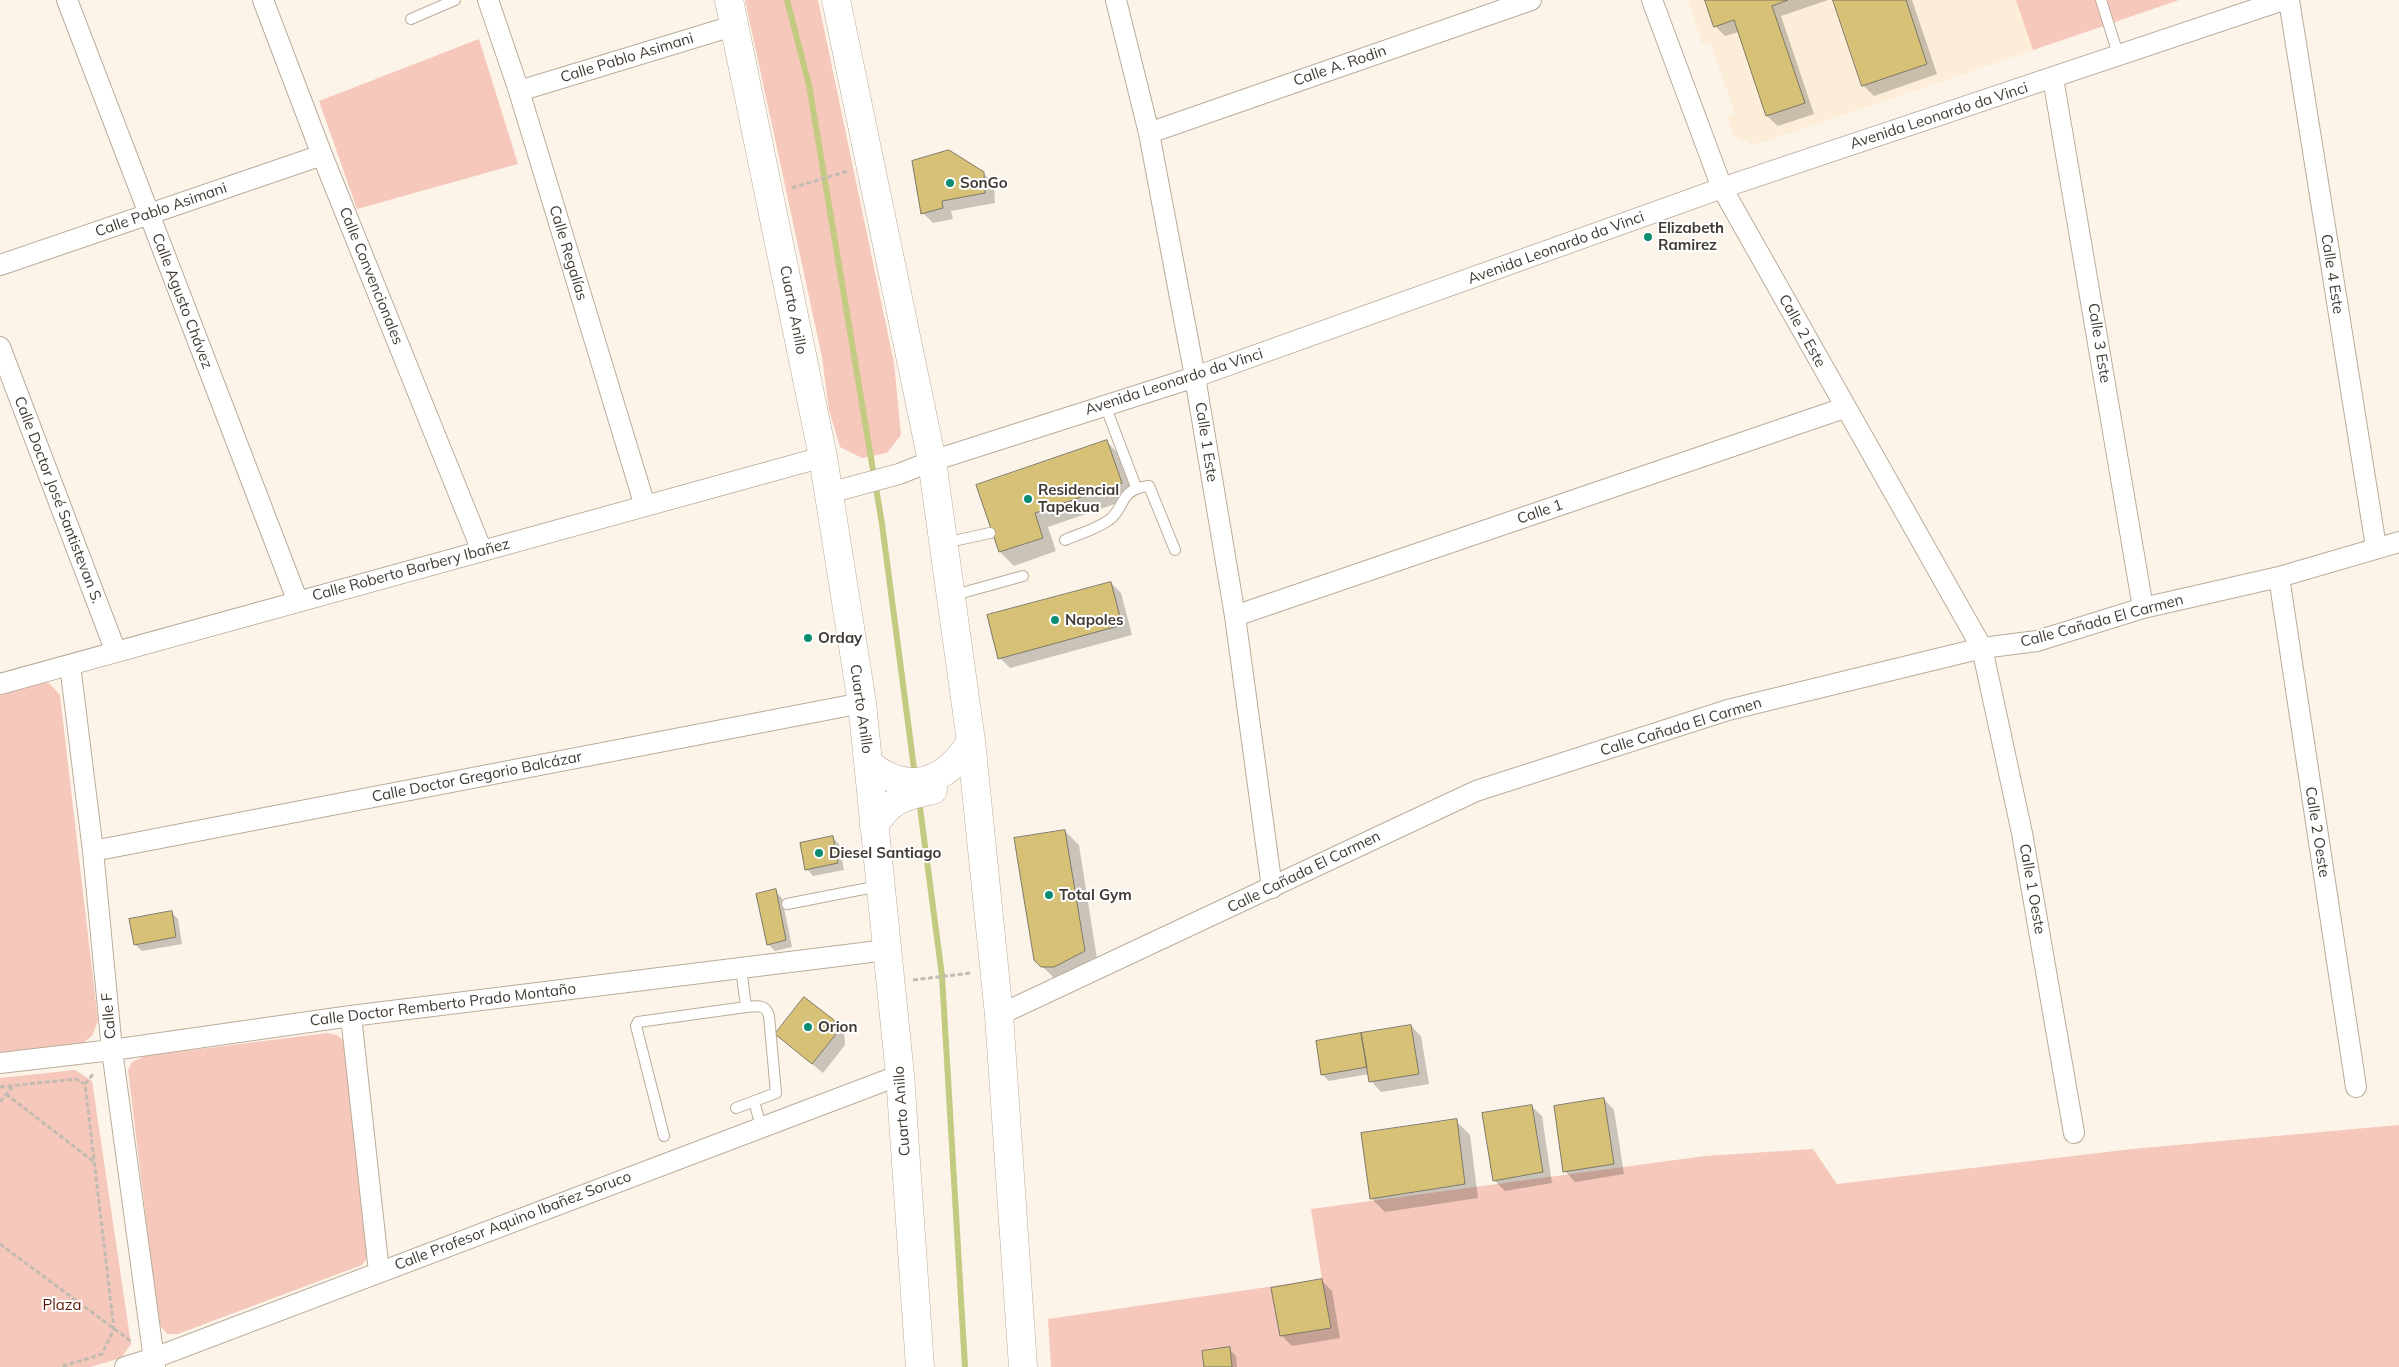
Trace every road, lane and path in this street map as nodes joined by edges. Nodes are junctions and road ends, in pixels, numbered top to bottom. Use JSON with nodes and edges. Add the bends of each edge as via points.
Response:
{"nodes":[{"id":1,"x":67,"y":0,"type":"edge"},
{"id":2,"x":263,"y":0,"type":"edge"},
{"id":3,"x":455,"y":0,"type":"edge"},
{"id":4,"x":488,"y":0,"type":"edge"},
{"id":5,"x":836,"y":0,"type":"edge"},
{"id":6,"x":1116,"y":0,"type":"edge"},
{"id":7,"x":1532,"y":0,"type":"edge"},
{"id":8,"x":1652,"y":0,"type":"edge"},
{"id":9,"x":2101,"y":0,"type":"edge"},
{"id":10,"x":2283,"y":0,"type":"edge"},
{"id":11,"x":2289,"y":0,"type":"edge"},
{"id":12,"x":733,"y":12,"type":"edge"},
{"id":13,"x":411,"y":18,"type":"dead end"},
{"id":14,"x":2118,"y":57,"type":"junction"},
{"id":15,"x":2052,"y":78,"type":"junction"},
{"id":16,"x":519,"y":91,"type":"junction"},
{"id":17,"x":1149,"y":133,"type":"junction"},
{"id":18,"x":322,"y":155,"type":"junction"},
{"id":19,"x":835,"y":174,"type":"dead end"},
{"id":20,"x":817,"y":180,"type":"dead end"},
{"id":21,"x":1722,"y":188,"type":"junction"},
{"id":22,"x":149,"y":214,"type":"junction"},
{"id":23,"x":0,"y":265,"type":"edge"},
{"id":24,"x":0,"y":348,"type":"edge"},
{"id":25,"x":1195,"y":377,"type":"junction"},
{"id":26,"x":1105,"y":405,"type":"junction"},
{"id":27,"x":1844,"y":408,"type":"junction"},
{"id":28,"x":823,"y":457,"type":"junction"},
{"id":29,"x":932,"y":461,"type":"junction"},
{"id":30,"x":1136,"y":487,"type":"junction"},
{"id":31,"x":829,"y":493,"type":"junction"},
{"id":32,"x":645,"y":506,"type":"junction"},
{"id":33,"x":990,"y":533,"type":"dead end"},
{"id":34,"x":1065,"y":540,"type":"dead end"},
{"id":35,"x":2399,"y":542,"type":"edge"},
{"id":36,"x":943,"y":543,"type":"junction"},
{"id":37,"x":2376,"y":547,"type":"junction"},
{"id":38,"x":1174,"y":550,"type":"dead end"},
{"id":39,"x":482,"y":551,"type":"junction"},
{"id":40,"x":1023,"y":576,"type":"dead end"},
{"id":41,"x":2279,"y":577,"type":"junction"},
{"id":42,"x":950,"y":596,"type":"junction"},
{"id":43,"x":298,"y":602,"type":"junction"},
{"id":44,"x":2143,"y":608,"type":"junction"},
{"id":45,"x":1235,"y":616,"type":"junction"},
{"id":46,"x":1982,"y":648,"type":"junction"},
{"id":47,"x":116,"y":652,"type":"junction"},
{"id":48,"x":70,"y":665,"type":"junction"},
{"id":49,"x":0,"y":684,"type":"edge"},
{"id":50,"x":862,"y":703,"type":"junction"},
{"id":51,"x":971,"y":741,"type":"junction"},
{"id":52,"x":869,"y":764,"type":"junction"},
{"id":53,"x":923,"y":786,"type":"junction"},
{"id":54,"x":976,"y":798,"type":"junction"},
{"id":55,"x":874,"y":826,"type":"junction"},
{"id":56,"x":93,"y":851,"type":"junction"},
{"id":57,"x":880,"y":886,"type":"junction"},
{"id":58,"x":1272,"y":888,"type":"junction"},
{"id":59,"x":787,"y":904,"type":"dead end"},
{"id":60,"x":886,"y":950,"type":"junction"},
{"id":61,"x":741,"y":968,"type":"junction"},
{"id":62,"x":956,"y":975,"type":"dead end"},
{"id":63,"x":927,"y":979,"type":"dead end"},
{"id":64,"x":746,"y":1007,"type":"junction"},
{"id":65,"x":999,"y":1015,"type":"junction"},
{"id":66,"x":351,"y":1016,"type":"junction"},
{"id":67,"x":112,"y":1050,"type":"junction"},
{"id":68,"x":0,"y":1063,"type":"edge"},
{"id":69,"x":900,"y":1075,"type":"junction"},
{"id":70,"x":13,"y":1086,"type":"junction"},
{"id":71,"x":0,"y":1087,"type":"edge"},
{"id":72,"x":2356,"y":1087,"type":"dead end"},
{"id":73,"x":6,"y":1094,"type":"junction"},
{"id":74,"x":754,"y":1101,"type":"junction"},
{"id":75,"x":0,"y":1102,"type":"edge"},
{"id":76,"x":736,"y":1108,"type":"dead end"},
{"id":77,"x":761,"y":1128,"type":"junction"},
{"id":78,"x":2074,"y":1132,"type":"dead end"},
{"id":79,"x":664,"y":1136,"type":"dead end"},
{"id":80,"x":94,"y":1162,"type":"junction"},
{"id":81,"x":0,"y":1244,"type":"edge"},
{"id":82,"x":379,"y":1272,"type":"junction"},
{"id":83,"x":114,"y":1329,"type":"junction"},
{"id":84,"x":155,"y":1362,"type":"edge"},
{"id":85,"x":60,"y":1367,"type":"edge"},
{"id":86,"x":125,"y":1367,"type":"edge"},
{"id":87,"x":920,"y":1367,"type":"edge"},
{"id":88,"x":1023,"y":1367,"type":"edge"}],
"edges":[{"from":1,"to":22,"type":"street","name":"Calle Agusto Chávez"},
{"from":2,"to":18,"type":"street","name":"Calle Convencionales"},
{"from":3,"to":13,"type":"lane"},
{"from":4,"to":16,"type":"street","name":"Calle Regalías"},
{"from":5,"to":29,"type":"highway"},
{"from":6,"to":17,"type":"street","name":"Calle 1 Este"},
{"from":7,"to":17,"type":"street","name":"Calle A. Rodin"},
{"from":8,"to":21,"type":"street","name":"Calle 2 Este"},
{"from":9,"to":14,"type":"lane"},
{"from":10,"to":14,"type":"street","name":"Avenida Leonardo da Vinci"},
{"from":11,"to":37,"type":"street","name":"Calle 4 Este"},
{"from":12,"to":16,"type":"street","name":"Calle Pablo Asimani"},
{"from":12,"to":28,"type":"highway","name":"Cuarto Anillo"},
{"from":14,"to":15,"type":"street","name":"Avenida Leonardo da Vinci"},
{"from":15,"to":21,"type":"street","name":"Avenida Leonardo da Vinci"},
{"from":15,"to":44,"type":"street","name":"Calle 3 Este"},
{"from":16,"to":32,"type":"street","name":"Calle Regalías"},
{"from":17,"to":25,"type":"street","name":"Calle 1 Este"},
{"from":18,"to":22,"type":"street","name":"Calle Pablo Asimani"},
{"from":18,"to":39,"type":"street","name":"Calle Convencionales"},
{"from":19,"to":20,"type":"path"},
{"from":21,"to":25,"type":"street","name":"Avenida Leonardo da Vinci"},
{"from":21,"to":27,"type":"street","name":"Calle 2 Este"},
{"from":22,"to":23,"type":"street","name":"Calle Pablo Asimani"},
{"from":22,"to":43,"type":"street","name":"Calle Agusto Chávez"},
{"from":24,"to":47,"type":"street","name":"Calle Doctor José Santistevan S."},
{"from":25,"to":26,"type":"street","name":"Avenida Leonardo da Vinci"},
{"from":25,"to":45,"type":"street","name":"Calle 1 Este"},
{"from":26,"to":29,"type":"street","name":"Avenida Leonardo da Vinci"},
{"from":26,"to":30,"type":"lane"},
{"from":27,"to":45,"type":"street","name":"Calle 1"},
{"from":27,"to":46,"type":"street","name":"Calle 2 Este"},
{"from":28,"to":31,"type":"highway","name":"Cuarto Anillo"},
{"from":28,"to":32,"type":"street","name":"Calle Roberto Barbery Ibañez"},
{"from":29,"to":31,"type":"street","name":"Avenida Leonardo da Vinci","via":[[899,474]]},
{"from":29,"to":36,"type":"highway"},
{"from":30,"to":34,"type":"lane","via":[[1122,500],[1108,521]]},
{"from":30,"to":38,"type":"lane","via":[[1150,487]]},
{"from":31,"to":50,"type":"highway","name":"Cuarto Anillo"},
{"from":32,"to":39,"type":"street","name":"Calle Roberto Barbery Ibañez"},
{"from":33,"to":36,"type":"lane"},
{"from":35,"to":37,"type":"street","name":"Calle Cañada El Carmen"},
{"from":36,"to":42,"type":"highway"},
{"from":37,"to":41,"type":"street","name":"Calle Cañada El Carmen"},
{"from":39,"to":43,"type":"street","name":"Calle Roberto Barbery Ibañez"},
{"from":40,"to":42,"type":"lane"},
{"from":41,"to":44,"type":"street","name":"Calle Cañada El Carmen"},
{"from":41,"to":72,"type":"street","name":"Calle 2 Oeste"},
{"from":42,"to":51,"type":"highway"},
{"from":43,"to":47,"type":"street","name":"Calle Roberto Barbery Ibañez"},
{"from":44,"to":46,"type":"street","name":"Calle Cañada El Carmen","via":[[2036,641]]},
{"from":45,"to":58,"type":"street","name":"Calle 1 Este"},
{"from":46,"to":58,"type":"street","name":"Calle Cañada El Carmen","via":[[1728,710],[1476,790]]},
{"from":46,"to":78,"type":"street","name":"Calle 1 Oeste","via":[[2022,833]]},
{"from":47,"to":48,"type":"street","name":"Calle Roberto Barbery Ibañez"},
{"from":48,"to":49,"type":"street","name":"Calle Roberto Barbery Ibañez"},
{"from":48,"to":56,"type":"street","name":"Calle F"},
{"from":50,"to":52,"type":"highway","name":"Cuarto Anillo"},
{"from":50,"to":56,"type":"street","name":"Calle Doctor Gregorio Balcázar"},
{"from":51,"to":53,"type":"highway","via":[[950,769]]},
{"from":51,"to":54,"type":"highway"},
{"from":52,"to":53,"type":"highway","via":[[895,780]]},
{"from":52,"to":55,"type":"highway","name":"Cuarto Anillo"},
{"from":53,"to":54,"type":"highway","via":[[965,790]]},
{"from":53,"to":55,"type":"highway","via":[[889,806]]},
{"from":54,"to":65,"type":"highway"},
{"from":55,"to":57,"type":"highway","name":"Cuarto Anillo"},
{"from":56,"to":67,"type":"street","name":"Calle F"},
{"from":57,"to":59,"type":"lane"},
{"from":57,"to":60,"type":"highway","name":"Cuarto Anillo"},
{"from":58,"to":65,"type":"street","name":"Calle Cañada El Carmen"},
{"from":60,"to":61,"type":"street","name":"Calle Doctor Remberto Prado Montaño"},
{"from":60,"to":69,"type":"highway","name":"Cuarto Anillo"},
{"from":61,"to":64,"type":"lane"},
{"from":61,"to":66,"type":"street","name":"Calle Doctor Remberto Prado Montaño"},
{"from":62,"to":63,"type":"path"},
{"from":64,"to":74,"type":"lane","via":[[762,1006],[768,1010],[776,1093]]},
{"from":64,"to":79,"type":"lane","via":[[638,1022],[636,1026]]},
{"from":65,"to":88,"type":"highway"},
{"from":66,"to":67,"type":"street","name":"Calle Doctor Remberto Prado Montaño"},
{"from":66,"to":82,"type":"street"},
{"from":67,"to":68,"type":"street","name":"Calle Doctor Remberto Prado Montaño"},
{"from":67,"to":84,"type":"street","name":"Calle F"},
{"from":69,"to":77,"type":"street","name":"Calle Profesor Aquino Ibañez Soruco"},
{"from":69,"to":87,"type":"highway","name":"Cuarto Anillo"},
{"from":70,"to":71,"type":"path"},
{"from":70,"to":73,"type":"path"},
{"from":70,"to":80,"type":"path","via":[[76,1079],[85,1084]]},
{"from":73,"to":75,"type":"path"},
{"from":73,"to":80,"type":"path"},
{"from":74,"to":76,"type":"lane"},
{"from":74,"to":77,"type":"lane"},
{"from":77,"to":82,"type":"street","name":"Calle Profesor Aquino Ibañez Soruco"},
{"from":80,"to":83,"type":"path"},
{"from":81,"to":83,"type":"path"},
{"from":82,"to":84,"type":"street","name":"Calle Profesor Aquino Ibañez Soruco"},
{"from":83,"to":85,"type":"path","via":[[102,1354]]},
{"from":84,"to":86,"type":"street","name":"Calle Profesor Aquino Ibañez Soruco"}]}
